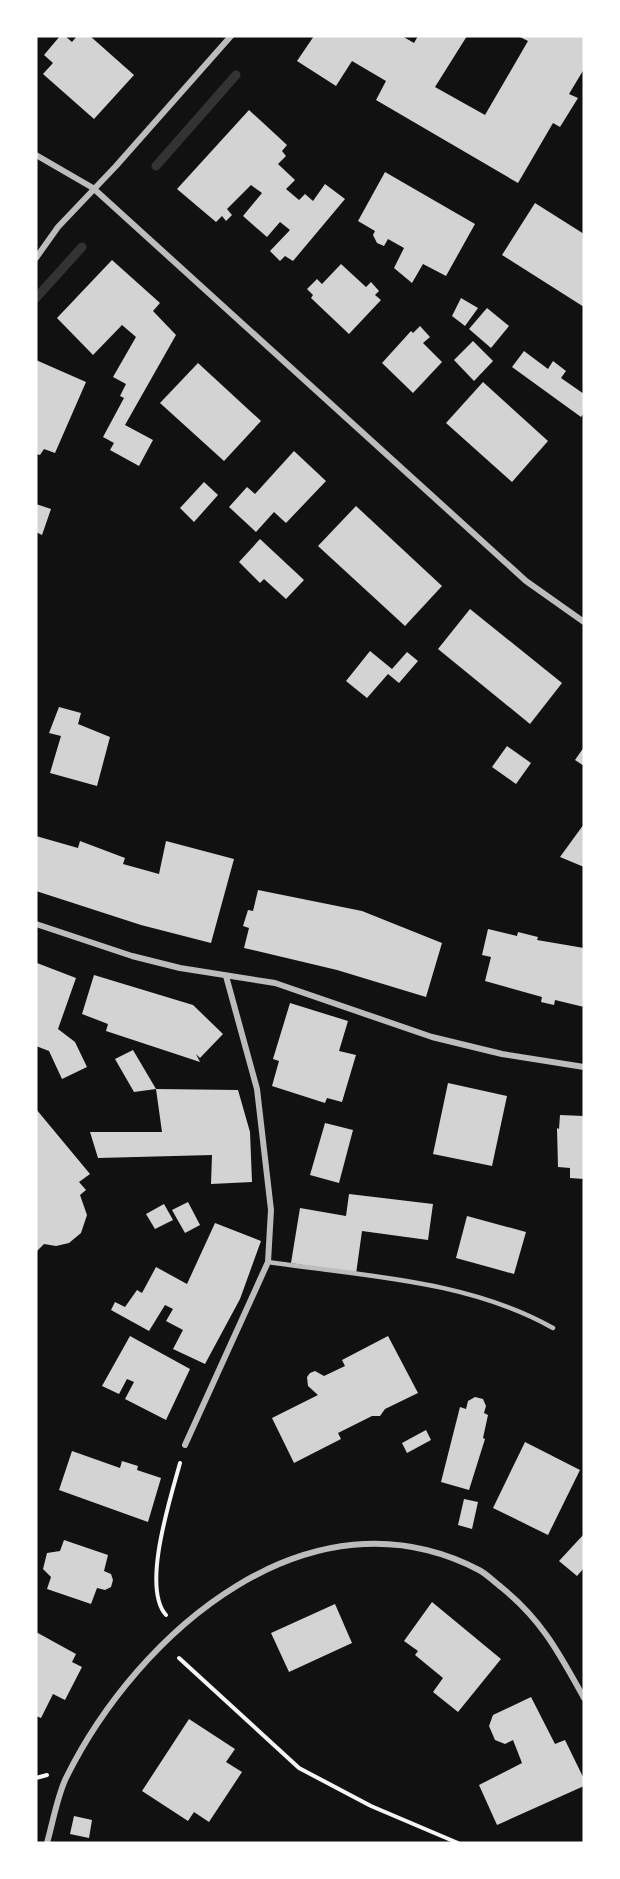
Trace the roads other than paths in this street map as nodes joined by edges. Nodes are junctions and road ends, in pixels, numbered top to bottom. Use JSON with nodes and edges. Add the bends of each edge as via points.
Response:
{"nodes":[{"id":1,"x":231,"y":36,"type":"edge"},
{"id":2,"x":36,"y":155,"type":"edge"},
{"id":3,"x":93,"y":188,"type":"junction"},
{"id":4,"x":36,"y":258,"type":"edge"},
{"id":5,"x":584,"y":622,"type":"edge"},
{"id":6,"x":36,"y":924,"type":"edge"},
{"id":7,"x":226,"y":976,"type":"junction"},
{"id":8,"x":584,"y":1067,"type":"edge"},
{"id":9,"x":268,"y":1262,"type":"junction"},
{"id":10,"x":553,"y":1328,"type":"dead end"},
{"id":11,"x":185,"y":1445,"type":"road end"},
{"id":12,"x":584,"y":1698,"type":"edge"},
{"id":13,"x":47,"y":1843,"type":"edge"}],
"edges":[{"from":1,"to":3,"type":"street"},
{"from":2,"to":3,"type":"street"},
{"from":3,"to":4,"type":"street"},
{"from":3,"to":5,"type":"street","via":[[526,581]]},
{"from":6,"to":7,"type":"street","via":[[132,956]]},
{"from":7,"to":8,"type":"street","via":[[275,983],[432,1037],[502,1054]]},
{"from":7,"to":9,"type":"street","via":[[257,1089],[271,1210]]},
{"from":9,"to":10,"type":"lane","via":[[467,1293],[522,1311]]},
{"from":9,"to":11,"type":"street"},
{"from":12,"to":13,"type":"street","via":[[550,1636],[518,1601],[480,1571],[417,1547],[369,1542],[320,1549],[243,1580],[163,1643],[103,1712],[65,1780]]}]}
